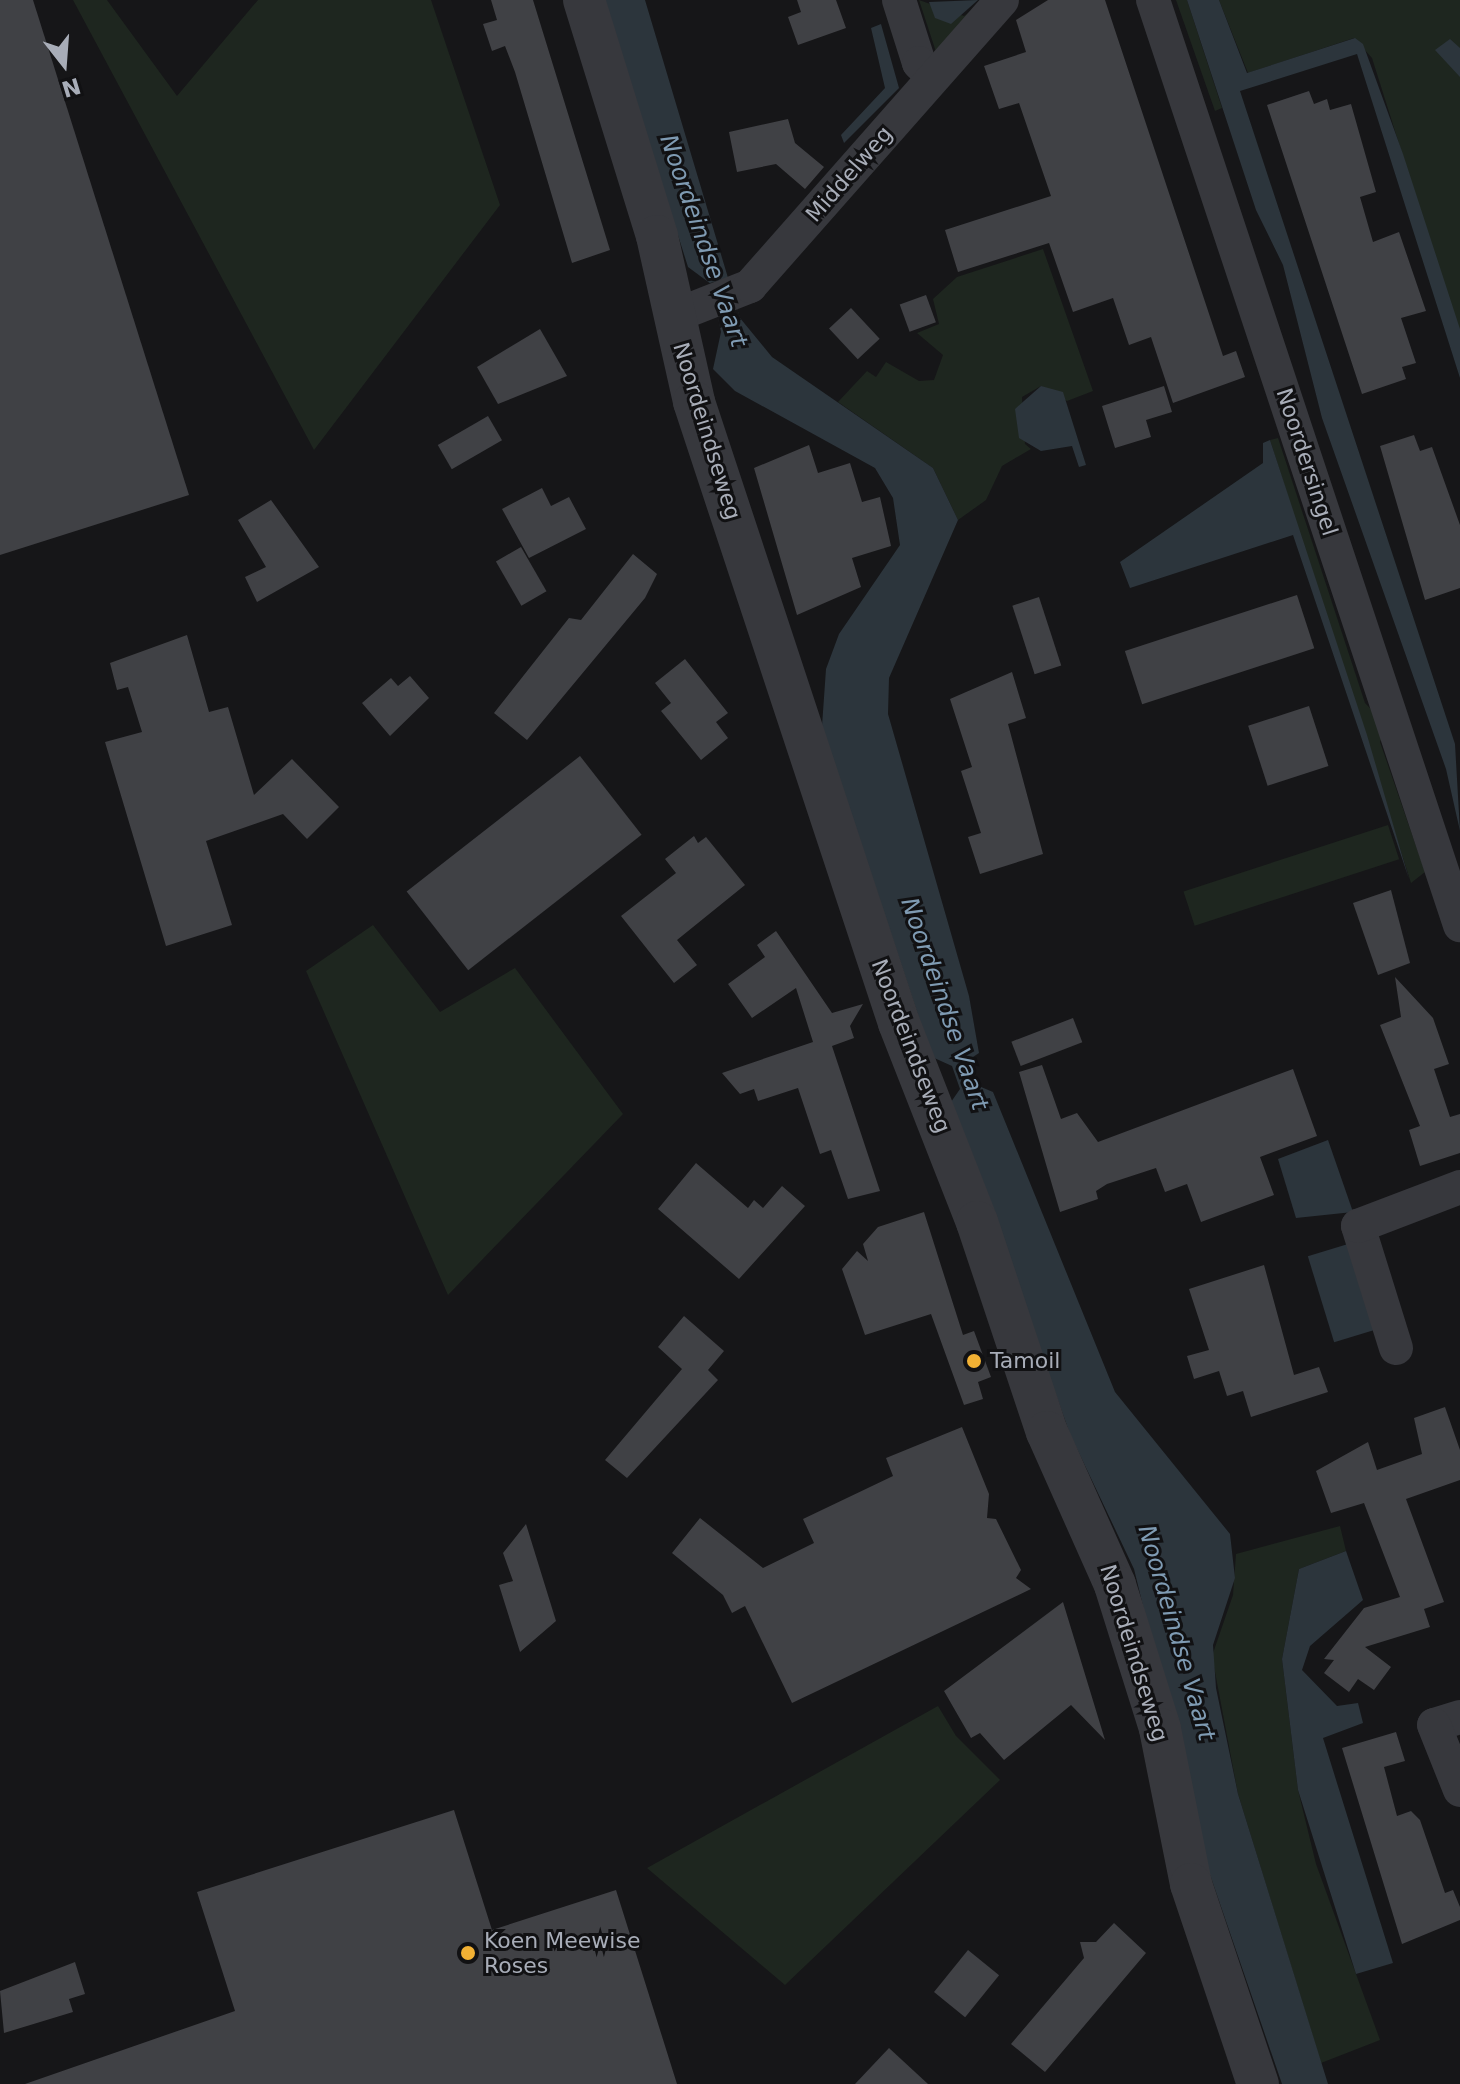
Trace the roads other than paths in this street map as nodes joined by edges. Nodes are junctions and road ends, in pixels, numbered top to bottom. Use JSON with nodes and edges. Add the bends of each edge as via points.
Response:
{"nodes":[{"id":1,"x":584,"y":0,"type":"edge"},
{"id":2,"x":899,"y":0,"type":"edge"},
{"id":3,"x":1002,"y":0,"type":"edge"},
{"id":4,"x":1153,"y":0,"type":"edge"},
{"id":5,"x":933,"y":77,"type":"junction"},
{"id":6,"x":674,"y":316,"type":"junction"},
{"id":7,"x":1460,"y":925,"type":"edge"},
{"id":8,"x":1460,"y":1187,"type":"edge"},
{"id":9,"x":1396,"y":1348,"type":"dead end"},
{"id":10,"x":1460,"y":1717,"type":"edge"},
{"id":11,"x":1460,"y":1790,"type":"edge"},
{"id":12,"x":1258,"y":2084,"type":"edge"}],
"edges":[{"from":1,"to":6,"type":"street","name":"Noordeindseweg"},
{"from":2,"to":5,"type":"street","via":[[919,63]]},
{"from":3,"to":5,"type":"street","name":"Middelweg"},
{"from":4,"to":7,"type":"street","name":"Noordersingel"},
{"from":5,"to":6,"type":"street","name":"Middelweg","via":[[750,286],[724,301]]},
{"from":6,"to":12,"type":"street","name":"Noordeindseweg","via":[[694,402],[899,1023],[953,1156],[1047,1432],[1130,1630],[1160,1729],[1191,1884]]},
{"from":8,"to":9,"type":"street","via":[[1358,1226]]},
{"from":10,"to":11,"type":"street","via":[[1434,1725]]}]}
